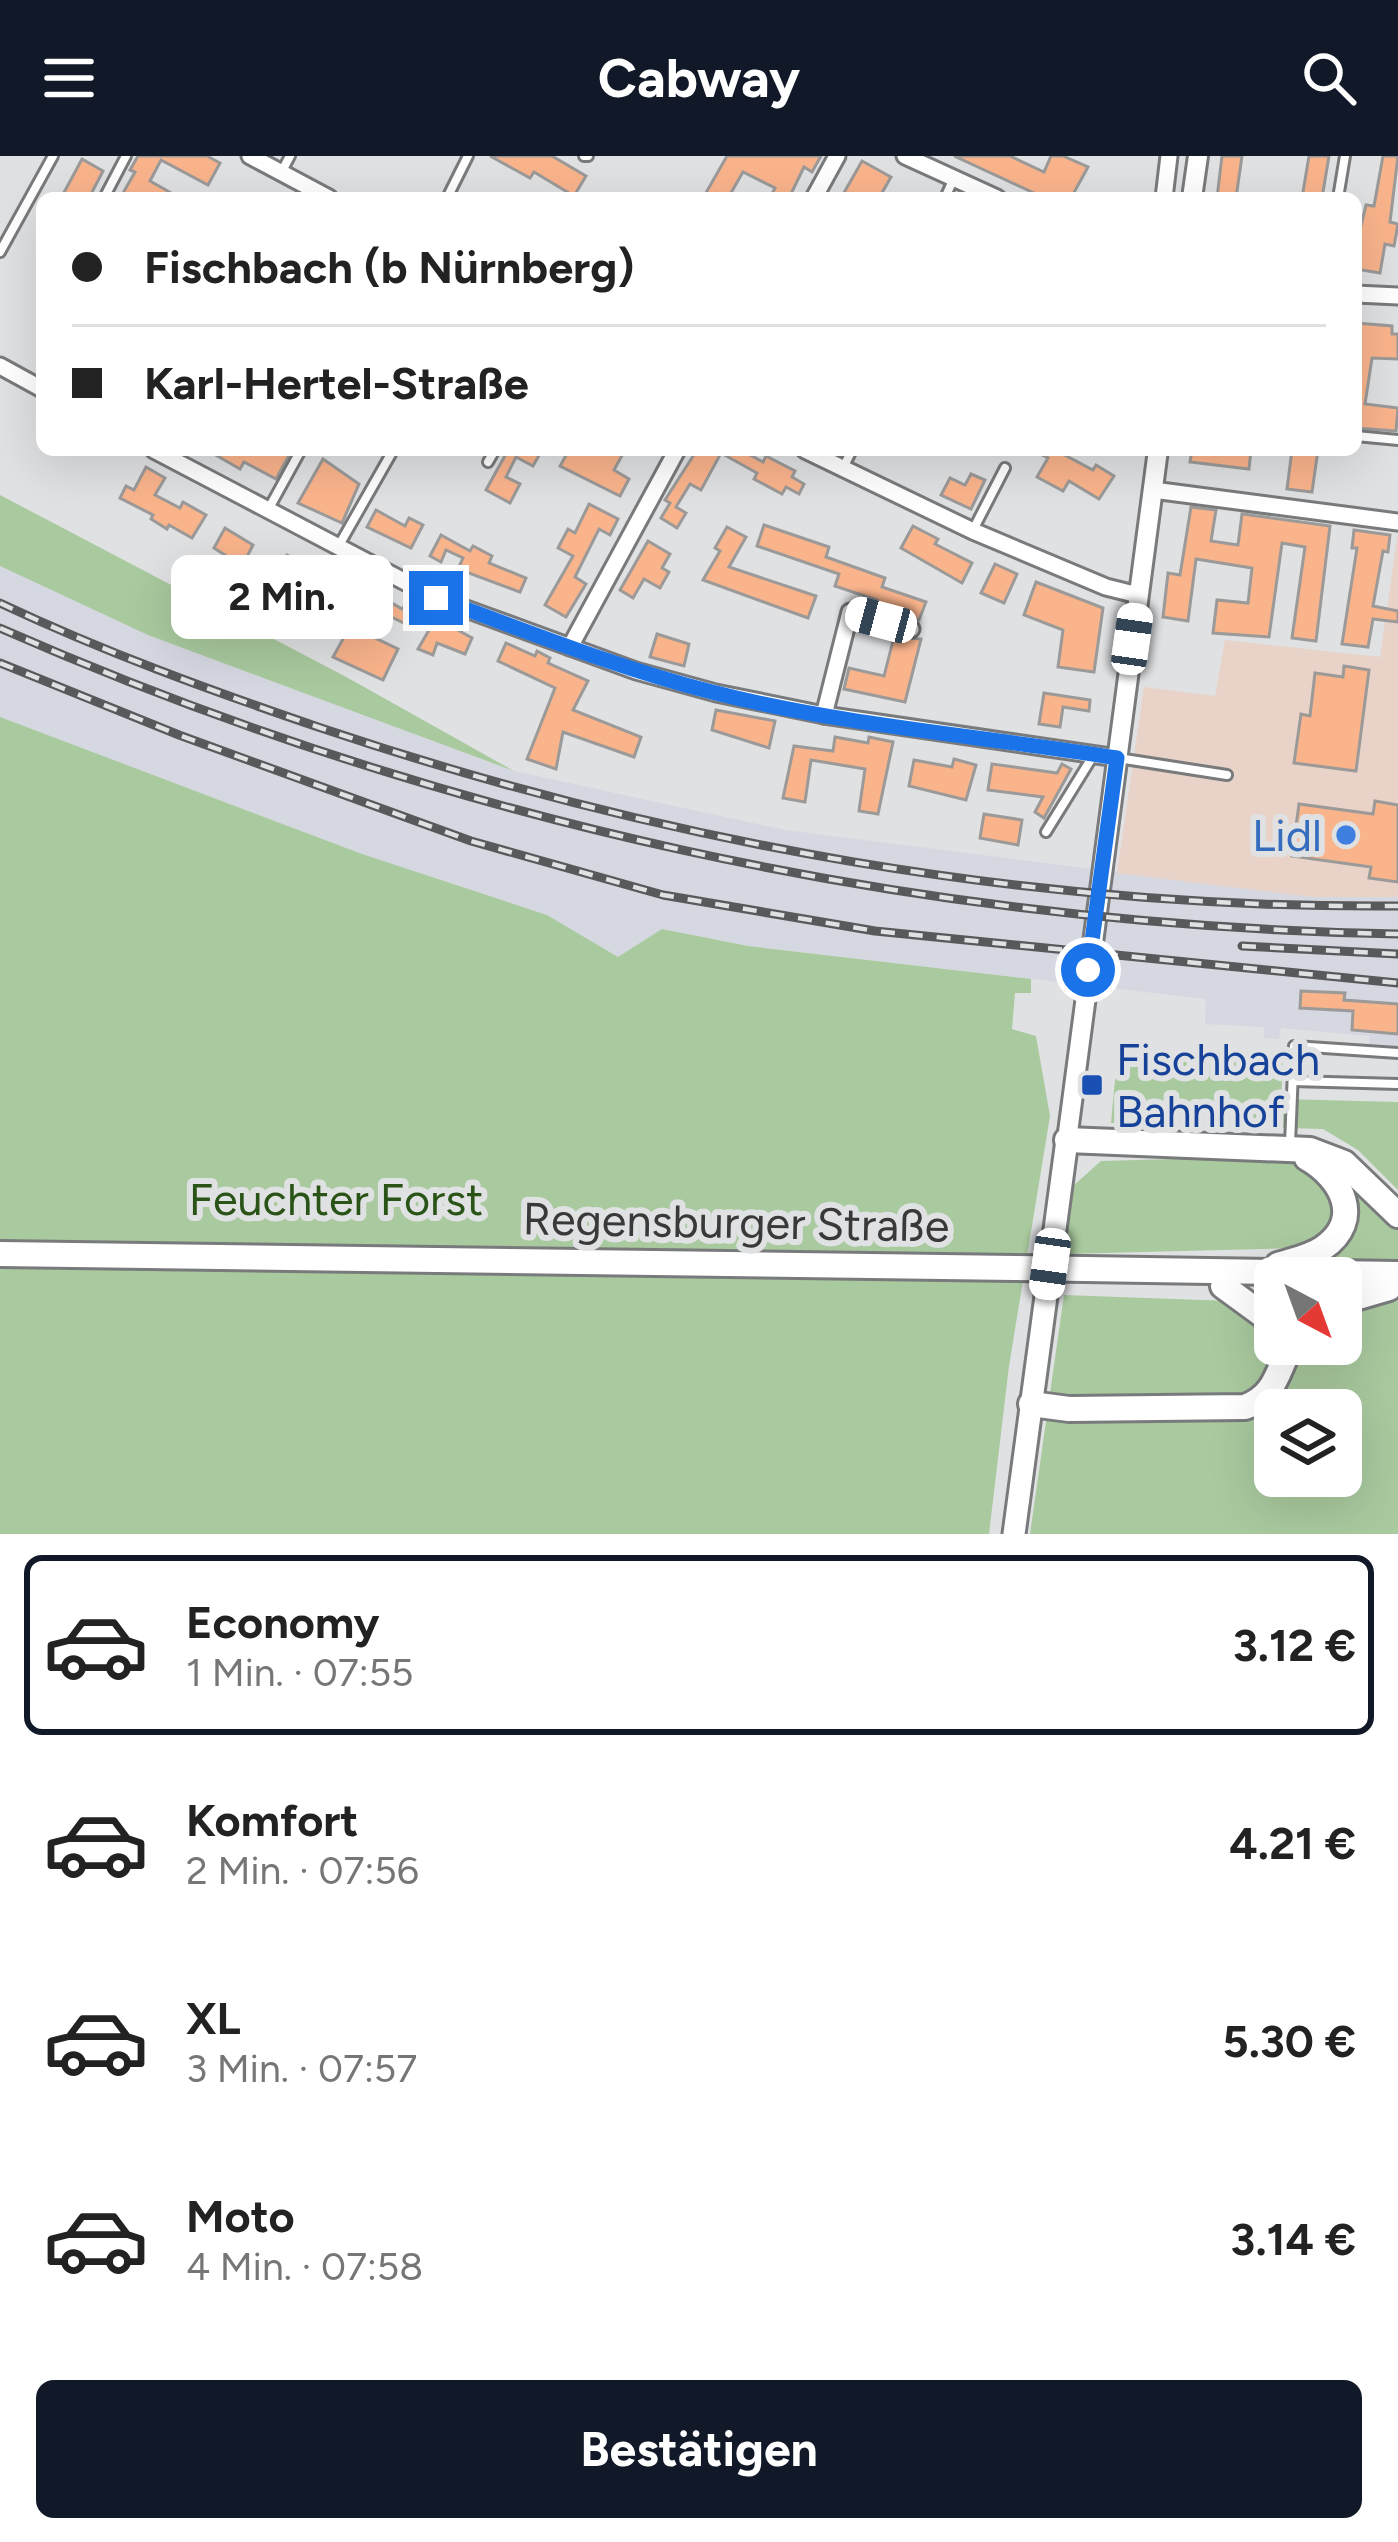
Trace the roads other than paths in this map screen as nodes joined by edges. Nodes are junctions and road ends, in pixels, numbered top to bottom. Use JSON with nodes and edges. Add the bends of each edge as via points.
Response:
{"nodes":[{"id":1,"x":53,"y":156,"type":"edge"},
{"id":2,"x":126,"y":156,"type":"edge"},
{"id":3,"x":250,"y":156,"type":"edge"},
{"id":4,"x":290,"y":156,"type":"edge"},
{"id":5,"x":468,"y":156,"type":"edge"},
{"id":6,"x":837,"y":156,"type":"edge"},
{"id":7,"x":905,"y":156,"type":"edge"},
{"id":8,"x":1169,"y":156,"type":"edge"},
{"id":9,"x":1198,"y":156,"type":"edge"},
{"id":10,"x":1345,"y":156,"type":"edge"},
{"id":11,"x":281,"y":173,"type":"junction"},
{"id":12,"x":954,"y":178,"type":"junction"},
{"id":13,"x":107,"y":192,"type":"edge"},
{"id":14,"x":317,"y":192,"type":"edge"},
{"id":15,"x":450,"y":192,"type":"edge"},
{"id":16,"x":817,"y":192,"type":"edge"},
{"id":17,"x":948,"y":192,"type":"edge"},
{"id":18,"x":984,"y":192,"type":"edge"},
{"id":19,"x":1165,"y":192,"type":"edge"},
{"id":20,"x":1193,"y":192,"type":"edge"},
{"id":21,"x":1339,"y":192,"type":"edge"},
{"id":22,"x":0,"y":252,"type":"edge"},
{"id":23,"x":1362,"y":294,"type":"edge"},
{"id":24,"x":1398,"y":294,"type":"edge"},
{"id":25,"x":0,"y":366,"type":"edge"},
{"id":26,"x":36,"y":386,"type":"edge"},
{"id":27,"x":1362,"y":437,"type":"edge"},
{"id":28,"x":1398,"y":440,"type":"edge"},
{"id":29,"x":165,"y":456,"type":"edge"},
{"id":30,"x":191,"y":456,"type":"edge"},
{"id":31,"x":298,"y":456,"type":"edge"},
{"id":32,"x":390,"y":456,"type":"edge"},
{"id":33,"x":492,"y":456,"type":"edge"},
{"id":34,"x":674,"y":456,"type":"edge"},
{"id":35,"x":817,"y":456,"type":"edge"},
{"id":36,"x":849,"y":456,"type":"edge"},
{"id":37,"x":1157,"y":456,"type":"edge"},
{"id":38,"x":488,"y":462,"type":"dead end"},
{"id":39,"x":185,"y":467,"type":"junction"},
{"id":40,"x":1005,"y":468,"type":"dead end"},
{"id":41,"x":842,"y":469,"type":"junction"},
{"id":42,"x":1153,"y":490,"type":"junction"},
{"id":43,"x":267,"y":512,"type":"junction"},
{"id":44,"x":1398,"y":522,"type":"edge"},
{"id":45,"x":973,"y":531,"type":"junction"},
{"id":46,"x":337,"y":548,"type":"junction"},
{"id":47,"x":1138,"y":595,"type":"junction"},
{"id":48,"x":911,"y":629,"type":"dead end"},
{"id":49,"x":570,"y":647,"type":"junction"},
{"id":50,"x":824,"y":715,"type":"junction"},
{"id":51,"x":1094,"y":755,"type":"junction"},
{"id":52,"x":1117,"y":758,"type":"junction"},
{"id":53,"x":1227,"y":775,"type":"dead end"},
{"id":54,"x":1046,"y":832,"type":"dead end"},
{"id":55,"x":1398,"y":1053,"type":"edge"},
{"id":56,"x":1293,"y":1081,"type":"junction"},
{"id":57,"x":1398,"y":1084,"type":"edge"},
{"id":58,"x":1067,"y":1140,"type":"junction"},
{"id":59,"x":1289,"y":1149,"type":"junction"},
{"id":60,"x":1398,"y":1215,"type":"edge"},
{"id":61,"x":0,"y":1254,"type":"edge"},
{"id":62,"x":1308,"y":1257,"type":"edge"},
{"id":63,"x":0,"y":1269,"type":"edge"},
{"id":64,"x":1014,"y":1276,"type":"junction"},
{"id":65,"x":1085,"y":1276,"type":"junction"},
{"id":66,"x":1254,"y":1279,"type":"edge"},
{"id":67,"x":1254,"y":1281,"type":"edge"},
{"id":68,"x":1362,"y":1283,"type":"edge"},
{"id":69,"x":1395,"y":1284,"type":"edge"},
{"id":70,"x":1223,"y":1286,"type":"junction"},
{"id":71,"x":1362,"y":1286,"type":"edge"},
{"id":72,"x":1362,"y":1296,"type":"edge"},
{"id":73,"x":1254,"y":1309,"type":"edge"},
{"id":74,"x":1282,"y":1365,"type":"edge"},
{"id":75,"x":1031,"y":1403,"type":"junction"},
{"id":76,"x":1014,"y":1534,"type":"edge"}],
"edges":[{"from":1,"to":22,"type":"lane"},
{"from":2,"to":13,"type":"lane"},
{"from":3,"to":11,"type":"street"},
{"from":4,"to":11,"type":"lane"},
{"from":5,"to":15,"type":"lane"},
{"from":6,"to":16,"type":"street"},
{"from":7,"to":12,"type":"street"},
{"from":8,"to":19,"type":"street"},
{"from":9,"to":20,"type":"street"},
{"from":10,"to":21,"type":"lane"},
{"from":11,"to":14,"type":"street"},
{"from":12,"to":17,"type":"lane"},
{"from":12,"to":18,"type":"street"},
{"from":23,"to":24,"type":"street"},
{"from":25,"to":26,"type":"street"},
{"from":27,"to":28,"type":"lane"},
{"from":29,"to":39,"type":"street"},
{"from":30,"to":39,"type":"street"},
{"from":31,"to":43,"type":"lane"},
{"from":32,"to":46,"type":"lane"},
{"from":33,"to":38,"type":"lane"},
{"from":34,"to":49,"type":"street"},
{"from":35,"to":41,"type":"street"},
{"from":36,"to":41,"type":"lane"},
{"from":37,"to":42,"type":"street"},
{"from":39,"to":43,"type":"street"},
{"from":40,"to":45,"type":"lane"},
{"from":41,"to":45,"type":"street"},
{"from":42,"to":44,"type":"street"},
{"from":42,"to":47,"type":"street"},
{"from":43,"to":46,"type":"street"},
{"from":45,"to":47,"type":"street"},
{"from":46,"to":49,"type":"street","via":[[436,598]]},
{"from":47,"to":52,"type":"street"},
{"from":48,"to":50,"type":"street","via":[[850,612]]},
{"from":49,"to":50,"type":"street","via":[[716,693]]},
{"from":50,"to":51,"type":"street"},
{"from":51,"to":52,"type":"street"},
{"from":51,"to":54,"type":"lane"},
{"from":52,"to":53,"type":"lane"},
{"from":52,"to":58,"type":"street"},
{"from":55,"to":56,"type":"lane","via":[[1294,1046]]},
{"from":56,"to":57,"type":"lane"},
{"from":56,"to":59,"type":"lane"},
{"from":58,"to":59,"type":"main road"},
{"from":58,"to":75,"type":"main road"},
{"from":59,"to":60,"type":"main road","via":[[1338,1160]]},
{"from":59,"to":62,"type":"main road","via":[[1336,1179],[1344,1196],[1345,1221],[1335,1239]]},
{"from":61,"to":64,"type":"main road","name":"Regensburger Straße"},
{"from":63,"to":64,"type":"main road","name":"Regensburger Straße"},
{"from":64,"to":65,"type":"main road","name":"Regensburger Straße","bridge":true},
{"from":65,"to":66,"type":"main road","name":"Regensburger Straße"},
{"from":65,"to":70,"type":"main road","name":"Regensburger Straße"},
{"from":67,"to":70,"type":"main road","name":"Regensburger Straße"},
{"from":68,"to":69,"type":"main road","name":"Regensburger Straße"},
{"from":69,"to":71,"type":"main road"},
{"from":69,"to":72,"type":"main road"},
{"from":70,"to":73,"type":"main road"},
{"from":74,"to":75,"type":"main road","via":[[1269,1393],[1245,1407]]},
{"from":75,"to":76,"type":"main road"}]}
